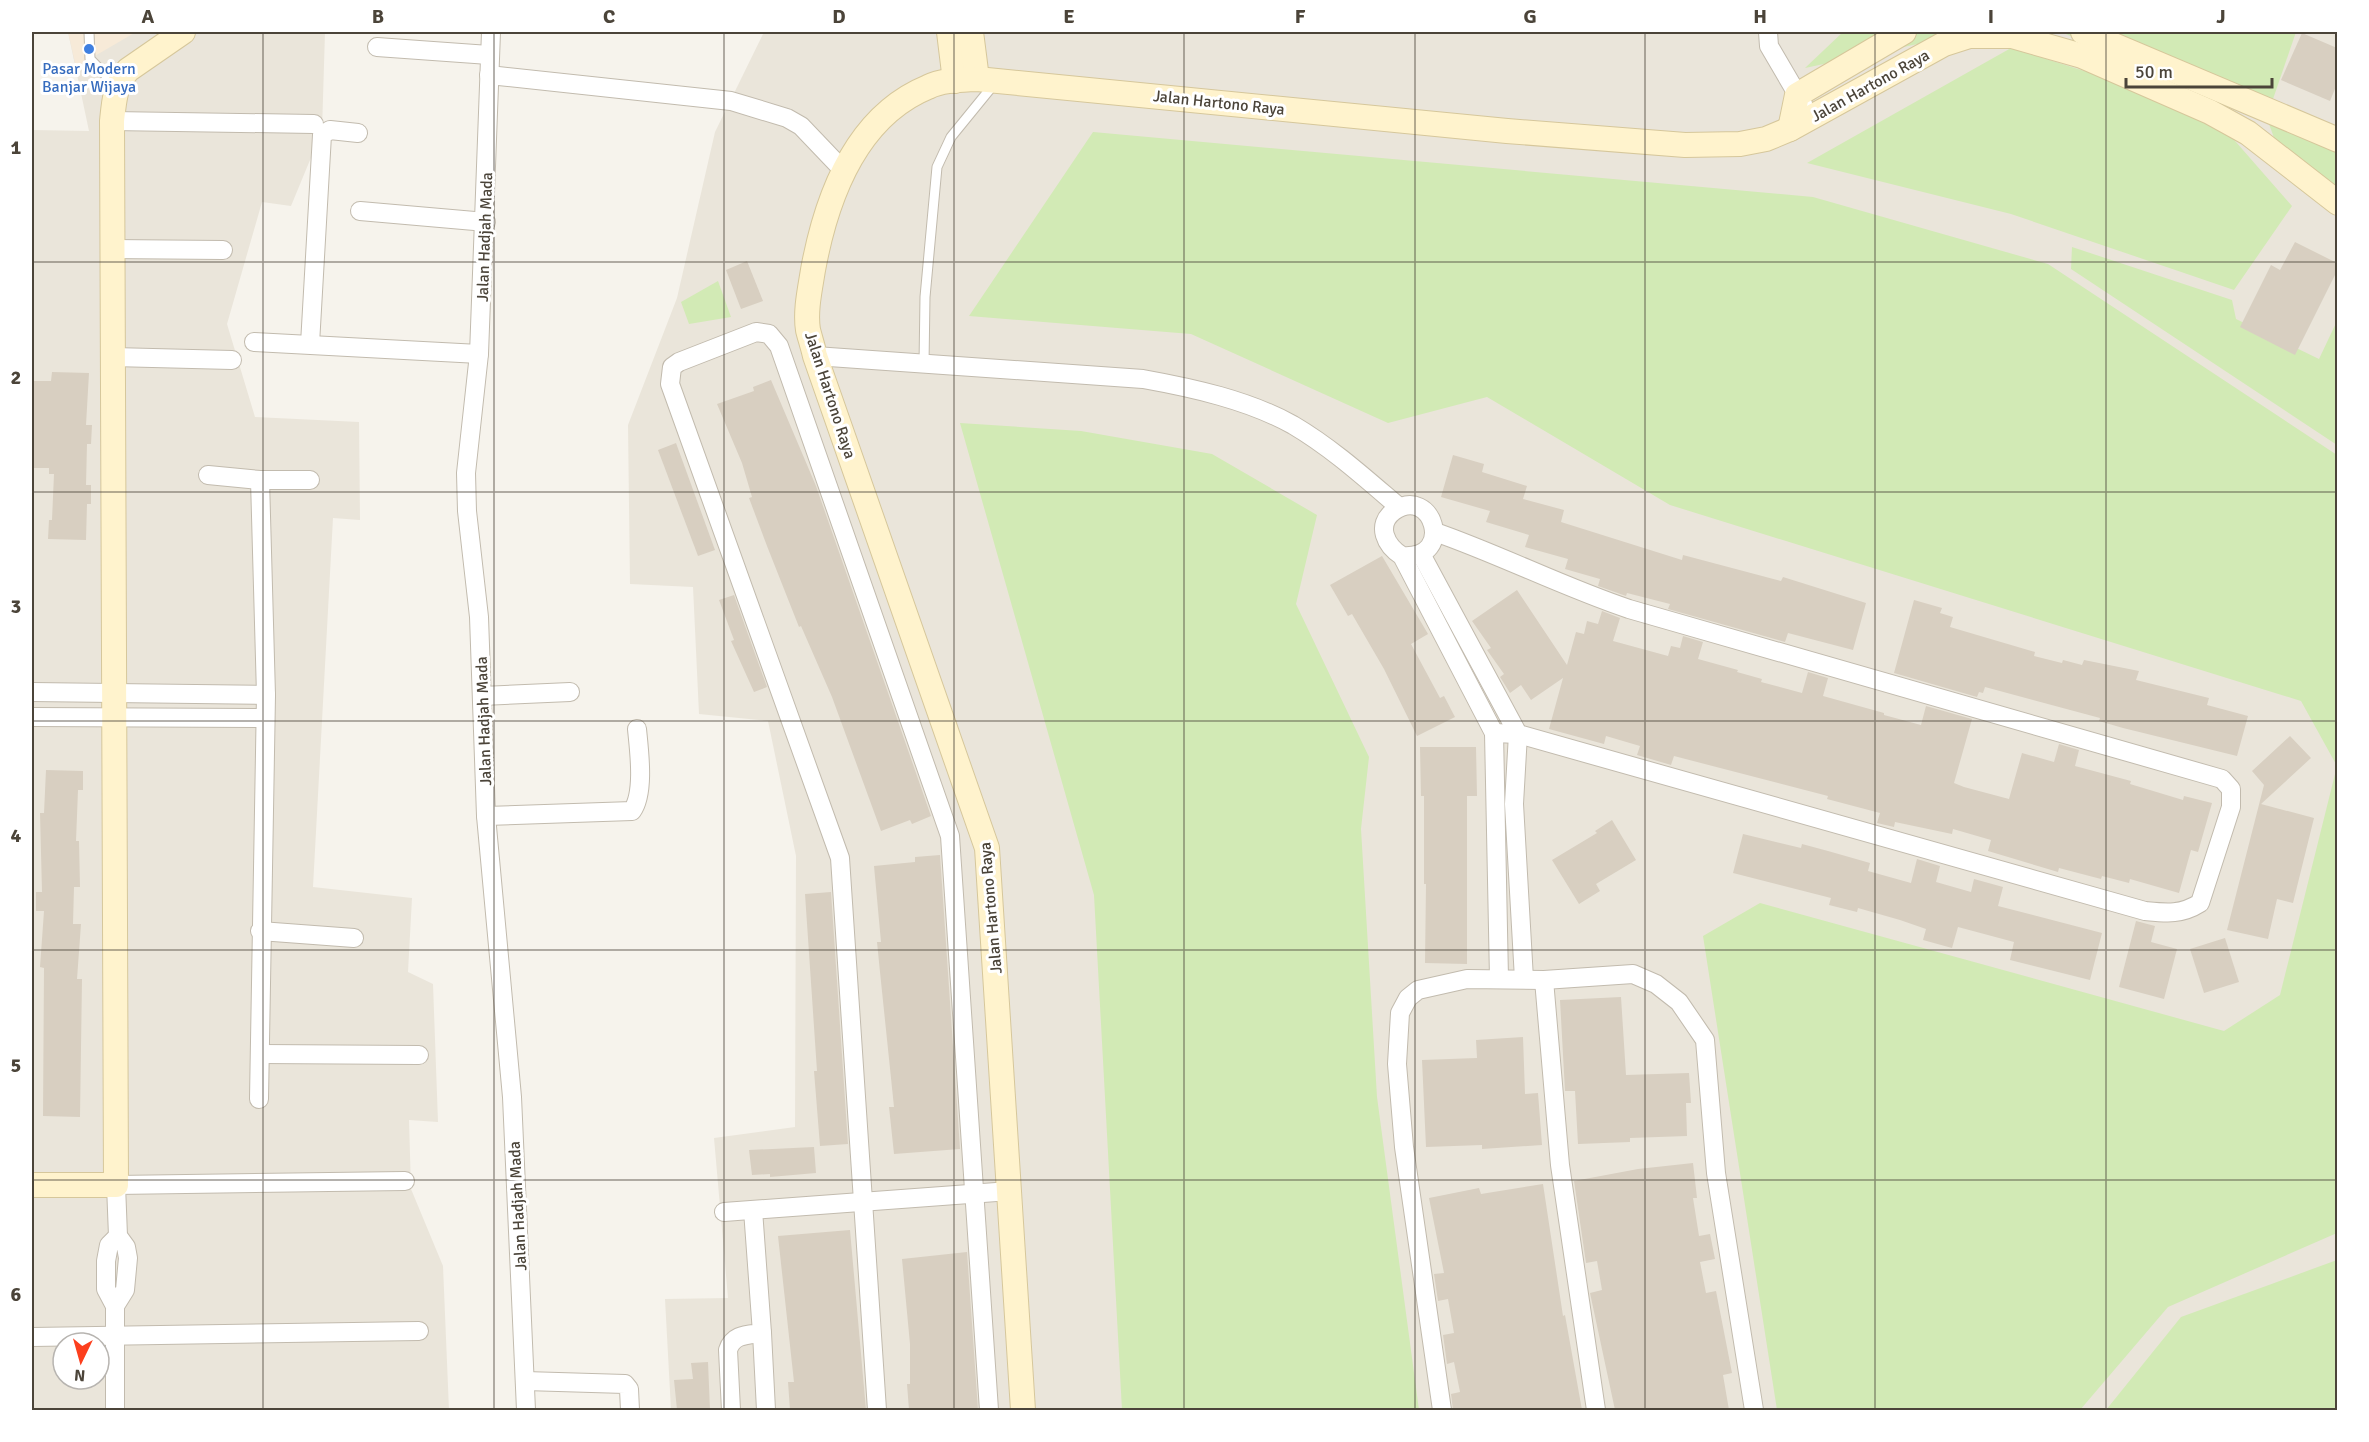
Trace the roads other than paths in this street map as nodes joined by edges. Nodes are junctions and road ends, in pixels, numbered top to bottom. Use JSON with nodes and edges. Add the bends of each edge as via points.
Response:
{"nodes":[{"id":1,"x":89,"y":32,"type":"edge"},
{"id":2,"x":183,"y":32,"type":"edge"},
{"id":3,"x":491,"y":32,"type":"edge"},
{"id":4,"x":950,"y":32,"type":"edge"},
{"id":5,"x":971,"y":32,"type":"edge"},
{"id":6,"x":1768,"y":32,"type":"edge"},
{"id":7,"x":1904,"y":32,"type":"edge"},
{"id":8,"x":2084,"y":32,"type":"edge"},
{"id":9,"x":377,"y":47,"type":"dead end"},
{"id":10,"x":489,"y":55,"type":"junction"},
{"id":11,"x":489,"y":75,"type":"junction"},
{"id":12,"x":977,"y":80,"type":"junction"},
{"id":13,"x":117,"y":87,"type":"junction"},
{"id":14,"x":1797,"y":95,"type":"junction"},
{"id":15,"x":2259,"y":106,"type":"junction"},
{"id":16,"x":112,"y":121,"type":"junction"},
{"id":17,"x":1800,"y":123,"type":"junction"},
{"id":18,"x":314,"y":124,"type":"dead end"},
{"id":19,"x":358,"y":133,"type":"dead end"},
{"id":20,"x":2248,"y":133,"type":"junction"},
{"id":21,"x":2337,"y":140,"type":"edge"},
{"id":22,"x":843,"y":170,"type":"junction"},
{"id":23,"x":2337,"y":203,"type":"edge"},
{"id":24,"x":360,"y":211,"type":"dead end"},
{"id":25,"x":486,"y":222,"type":"junction"},
{"id":26,"x":111,"y":249,"type":"junction"},
{"id":27,"x":223,"y":250,"type":"dead end"},
{"id":28,"x":254,"y":342,"type":"dead end"},
{"id":29,"x":310,"y":344,"type":"junction"},
{"id":30,"x":479,"y":354,"type":"junction"},
{"id":31,"x":815,"y":356,"type":"junction"},
{"id":32,"x":113,"y":357,"type":"junction"},
{"id":33,"x":232,"y":360,"type":"dead end"},
{"id":34,"x":924,"y":364,"type":"junction"},
{"id":35,"x":208,"y":476,"type":"dead end"},
{"id":36,"x":260,"y":480,"type":"junction"},
{"id":37,"x":310,"y":480,"type":"dead end"},
{"id":38,"x":1400,"y":507,"type":"junction"},
{"id":39,"x":1435,"y":532,"type":"junction"},
{"id":40,"x":1421,"y":554,"type":"junction"},
{"id":41,"x":1402,"y":556,"type":"junction"},
{"id":42,"x":32,"y":692,"type":"edge"},
{"id":43,"x":570,"y":692,"type":"dead end"},
{"id":44,"x":266,"y":695,"type":"junction"},
{"id":45,"x":482,"y":696,"type":"junction"},
{"id":46,"x":114,"y":705,"type":"junction"},
{"id":47,"x":32,"y":717,"type":"edge"},
{"id":48,"x":264,"y":718,"type":"junction"},
{"id":49,"x":638,"y":729,"type":"dead end"},
{"id":50,"x":1494,"y":733,"type":"junction"},
{"id":51,"x":1518,"y":734,"type":"junction"},
{"id":52,"x":486,"y":816,"type":"junction"},
{"id":53,"x":260,"y":931,"type":"junction"},
{"id":54,"x":354,"y":938,"type":"dead end"},
{"id":55,"x":1499,"y":978,"type":"junction"},
{"id":56,"x":1524,"y":979,"type":"junction"},
{"id":57,"x":1544,"y":980,"type":"junction"},
{"id":58,"x":261,"y":1054,"type":"junction"},
{"id":59,"x":419,"y":1055,"type":"dead end"},
{"id":60,"x":260,"y":1099,"type":"dead end"},
{"id":61,"x":405,"y":1181,"type":"dead end"},
{"id":62,"x":32,"y":1185,"type":"edge"},
{"id":63,"x":116,"y":1185,"type":"junction"},
{"id":64,"x":1010,"y":1191,"type":"junction"},
{"id":65,"x":974,"y":1194,"type":"junction"},
{"id":66,"x":864,"y":1200,"type":"junction"},
{"id":67,"x":753,"y":1210,"type":"junction"},
{"id":68,"x":724,"y":1212,"type":"dead end"},
{"id":69,"x":419,"y":1331,"type":"dead end"},
{"id":70,"x":762,"y":1333,"type":"junction"},
{"id":71,"x":32,"y":1337,"type":"edge"},
{"id":72,"x":116,"y":1338,"type":"junction"},
{"id":73,"x":525,"y":1381,"type":"junction"},
{"id":74,"x":115,"y":1410,"type":"edge"},
{"id":75,"x":526,"y":1410,"type":"edge"},
{"id":76,"x":630,"y":1410,"type":"edge"},
{"id":77,"x":731,"y":1410,"type":"edge"},
{"id":78,"x":766,"y":1410,"type":"edge"},
{"id":79,"x":877,"y":1410,"type":"edge"},
{"id":80,"x":989,"y":1410,"type":"edge"},
{"id":81,"x":1023,"y":1410,"type":"edge"},
{"id":82,"x":1442,"y":1410,"type":"edge"},
{"id":83,"x":1596,"y":1410,"type":"edge"},
{"id":84,"x":1754,"y":1410,"type":"edge"}],
"edges":[{"from":1,"to":13,"type":"lane","via":[[90,59]]},
{"from":2,"to":13,"type":"street","via":[[128,70]]},
{"from":3,"to":10,"type":"street","name":"Jalan Hadjah Mada"},
{"from":4,"to":12,"type":"street"},
{"from":5,"to":12,"type":"street"},
{"from":6,"to":14,"type":"street","via":[[1769,46]]},
{"from":7,"to":14,"type":"street","name":"Jalan Hartono Raya"},
{"from":8,"to":15,"type":"street"},
{"from":9,"to":10,"type":"street"},
{"from":10,"to":11,"type":"street","name":"Jalan Hadjah Mada"},
{"from":11,"to":22,"type":"street","via":[[731,101],[801,126]]},
{"from":11,"to":25,"type":"street","name":"Jalan Hadjah Mada"},
{"from":12,"to":17,"type":"street","name":"Jalan Hartono Raya","via":[[1685,145],[1740,144],[1766,139]]},
{"from":12,"to":22,"type":"street","name":"Jalan Hartono Raya","via":[[929,86],[892,109],[858,146]]},
{"from":12,"to":34,"type":"lane","via":[[937,167],[925,297]]},
{"from":13,"to":16,"type":"street"},
{"from":14,"to":17,"type":"street","name":"Jalan Hartono Raya"},
{"from":15,"to":20,"type":"street"},
{"from":15,"to":21,"type":"street"},
{"from":16,"to":18,"type":"street"},
{"from":16,"to":26,"type":"street"},
{"from":17,"to":20,"type":"street","name":"Jalan Hartono Raya","via":[[1944,44],[1968,36],[1995,34],[2035,41],[2082,57],[2210,112]]},
{"from":19,"to":29,"type":"street","via":[[330,130],[322,135]]},
{"from":20,"to":23,"type":"street","name":"Jalan Hartono Raya"},
{"from":22,"to":31,"type":"street","name":"Jalan Hartono Raya","via":[[818,243],[809,292],[808,328]]},
{"from":24,"to":25,"type":"street"},
{"from":25,"to":30,"type":"street","name":"Jalan Hadjah Mada"},
{"from":26,"to":27,"type":"street"},
{"from":26,"to":32,"type":"street"},
{"from":28,"to":29,"type":"street"},
{"from":29,"to":30,"type":"street"},
{"from":30,"to":45,"type":"street","name":"Jalan Hadjah Mada","via":[[466,474]]},
{"from":31,"to":34,"type":"street"},
{"from":31,"to":64,"type":"street","name":"Jalan Hartono Raya","via":[[987,848]]},
{"from":32,"to":33,"type":"street"},
{"from":32,"to":46,"type":"street"},
{"from":34,"to":38,"type":"street","via":[[1143,379],[1186,386],[1292,425],[1329,449]]},
{"from":35,"to":36,"type":"street"},
{"from":36,"to":37,"type":"street"},
{"from":36,"to":44,"type":"street"},
{"from":38,"to":39,"type":"street","via":[[1424,510]]},
{"from":38,"to":41,"type":"street","via":[[1389,514],[1384,539]]},
{"from":39,"to":40,"type":"street","via":[[1431,545]]},
{"from":39,"to":51,"type":"street","via":[[1629,609],[2222,779],[2231,789],[2231,807],[2200,903],[2187,911],[2161,913]]},
{"from":40,"to":41,"type":"street"},
{"from":40,"to":51,"type":"street"},
{"from":41,"to":50,"type":"street"},
{"from":42,"to":46,"type":"street"},
{"from":43,"to":45,"type":"street"},
{"from":44,"to":46,"type":"street"},
{"from":44,"to":48,"type":"street"},
{"from":45,"to":52,"type":"street","name":"Jalan Hadjah Mada"},
{"from":46,"to":47,"type":"street"},
{"from":46,"to":48,"type":"street"},
{"from":46,"to":63,"type":"street"},
{"from":48,"to":53,"type":"street"},
{"from":49,"to":52,"type":"street","via":[[640,759],[632,811]]},
{"from":50,"to":51,"type":"street"},
{"from":50,"to":55,"type":"street"},
{"from":51,"to":56,"type":"street","via":[[1514,804]]},
{"from":52,"to":73,"type":"street","name":"Jalan Hadjah Mada","via":[[512,1097]]},
{"from":53,"to":54,"type":"street"},
{"from":53,"to":58,"type":"street"},
{"from":55,"to":56,"type":"street"},
{"from":55,"to":82,"type":"street","via":[[1467,979],[1418,990],[1400,1013],[1397,1064],[1404,1147]]},
{"from":56,"to":57,"type":"street"},
{"from":57,"to":83,"type":"street","via":[[1560,1165]]},
{"from":57,"to":84,"type":"street","via":[[1613,974],[1646,978],[1679,1002],[1705,1041],[1716,1173]]},
{"from":58,"to":59,"type":"street"},
{"from":58,"to":60,"type":"street"},
{"from":61,"to":63,"type":"street"},
{"from":62,"to":63,"type":"street"},
{"from":63,"to":72,"type":"street","via":[[118,1236],[109,1245],[106,1261],[106,1289],[115,1306]]},
{"from":64,"to":65,"type":"street"},
{"from":64,"to":81,"type":"street","name":"Jalan Hartono Raya"},
{"from":65,"to":66,"type":"street"},
{"from":65,"to":66,"type":"street","via":[[950,836],[779,346],[769,334],[756,332],[679,362],[672,367],[670,384],[840,858]]},
{"from":65,"to":80,"type":"street"},
{"from":66,"to":67,"type":"street"},
{"from":66,"to":79,"type":"street"},
{"from":67,"to":68,"type":"street"},
{"from":67,"to":70,"type":"street"},
{"from":69,"to":72,"type":"street"},
{"from":70,"to":77,"type":"street","via":[[730,1342]]},
{"from":70,"to":78,"type":"street"},
{"from":71,"to":72,"type":"street"},
{"from":72,"to":74,"type":"street"},
{"from":73,"to":75,"type":"street","name":"Jalan Hadjah Mada"},
{"from":73,"to":76,"type":"street","via":[[625,1384]]}]}
